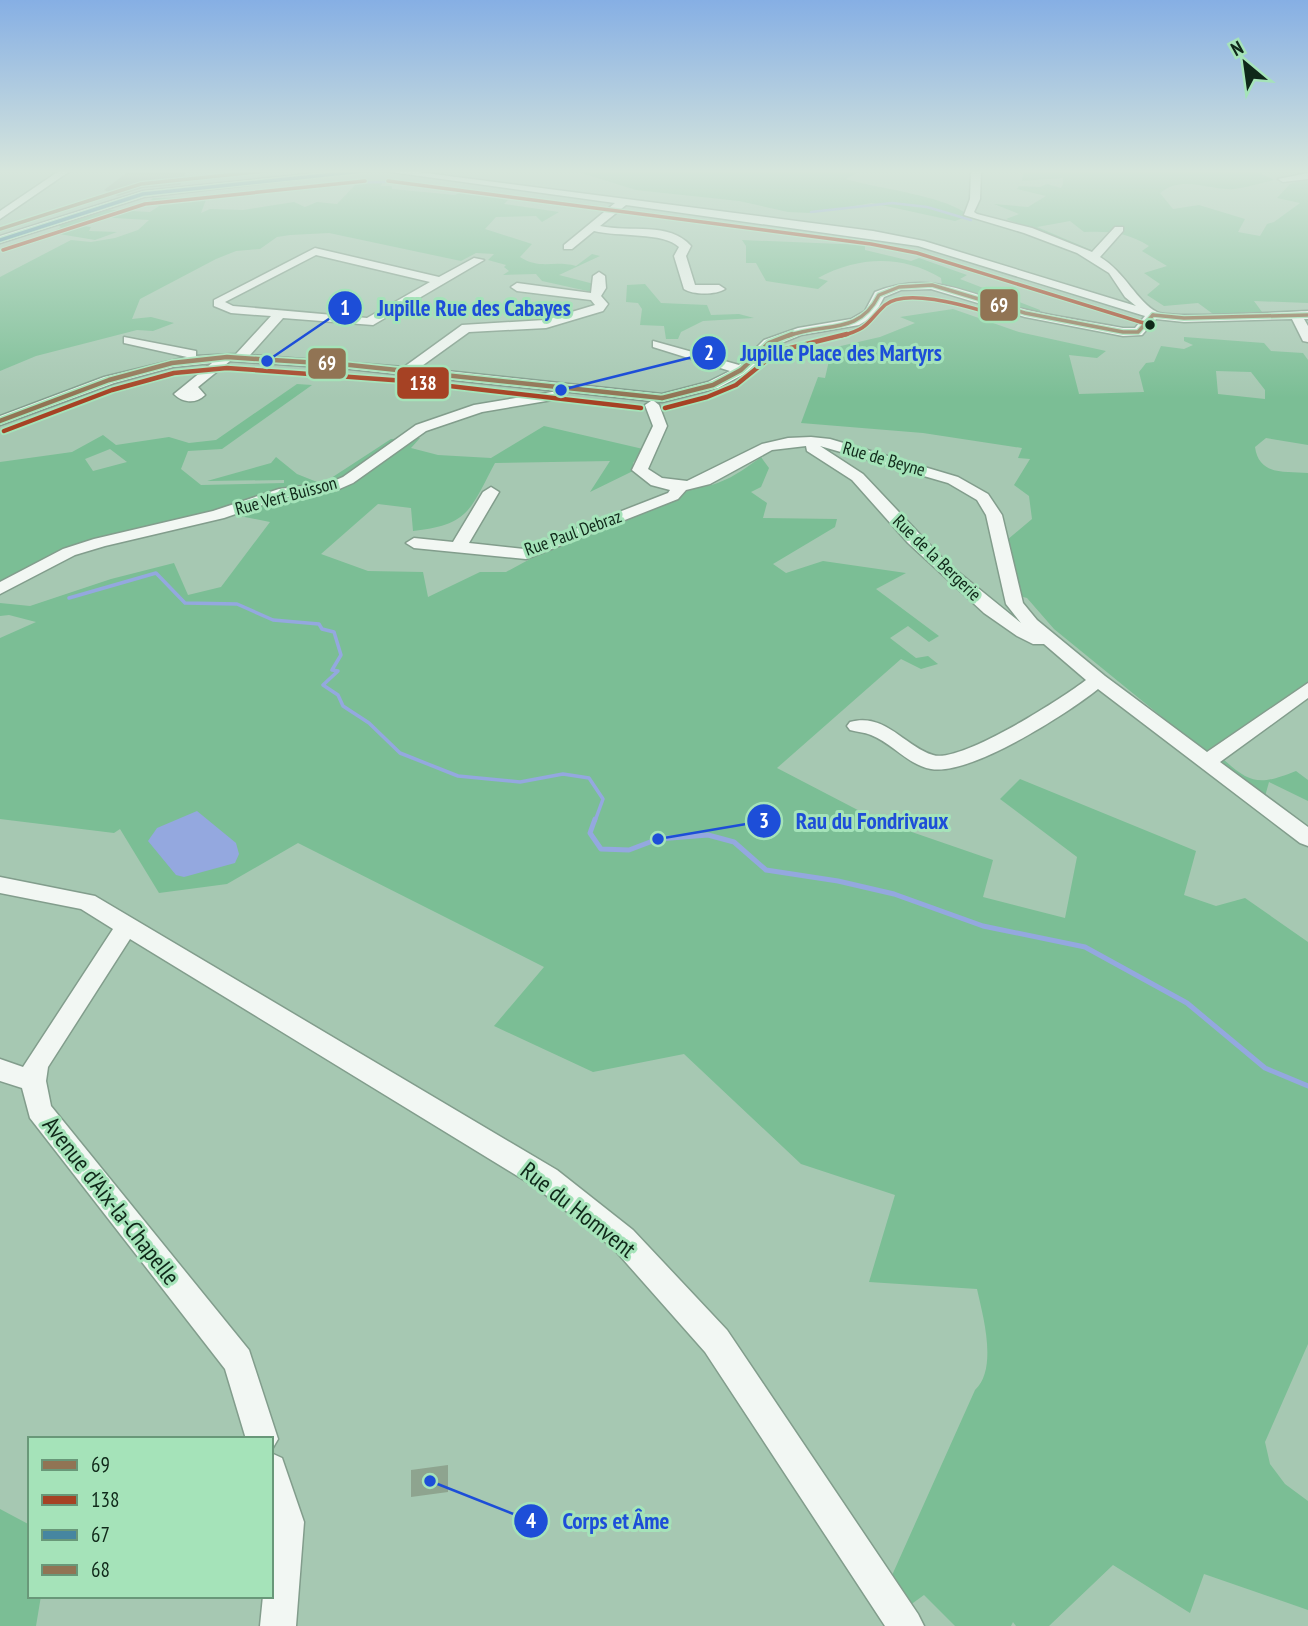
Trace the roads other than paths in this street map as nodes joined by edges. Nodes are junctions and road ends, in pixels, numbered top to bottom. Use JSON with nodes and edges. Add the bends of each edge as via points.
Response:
{"nodes":[{"id":1,"x":685,"y":247,"type":"edge"},
{"id":2,"x":933,"y":247,"type":"edge"},
{"id":3,"x":1066,"y":247,"type":"edge"},
{"id":4,"x":1103,"y":247,"type":"edge"},
{"id":5,"x":315,"y":251,"type":"junction"},
{"id":6,"x":1093,"y":258,"type":"junction"},
{"id":7,"x":298,"y":260,"type":"junction"},
{"id":8,"x":478,"y":260,"type":"dead end"},
{"id":9,"x":599,"y":276,"type":"dead end"},
{"id":10,"x":439,"y":281,"type":"junction"},
{"id":11,"x":517,"y":287,"type":"dead end"},
{"id":12,"x":719,"y":289,"type":"dead end"},
{"id":13,"x":594,"y":297,"type":"junction"},
{"id":14,"x":279,"y":315,"type":"junction"},
{"id":15,"x":1153,"y":315,"type":"junction"},
{"id":16,"x":1302,"y":315,"type":"edge"},
{"id":17,"x":1308,"y":338,"type":"edge"},
{"id":18,"x":129,"y":340,"type":"dead end"},
{"id":19,"x":658,"y":344,"type":"dead end"},
{"id":20,"x":234,"y":357,"type":"junction"},
{"id":21,"x":741,"y":370,"type":"junction"},
{"id":22,"x":407,"y":371,"type":"junction"},
{"id":23,"x":187,"y":390,"type":"dead end"},
{"id":24,"x":607,"y":393,"type":"junction"},
{"id":25,"x":652,"y":401,"type":"junction"},
{"id":26,"x":0,"y":421,"type":"edge"},
{"id":27,"x":797,"y":442,"type":"junction"},
{"id":28,"x":681,"y":486,"type":"junction"},
{"id":29,"x":491,"y":492,"type":"dead end"},
{"id":30,"x":414,"y":543,"type":"dead end"},
{"id":31,"x":458,"y":548,"type":"junction"},
{"id":32,"x":0,"y":589,"type":"edge"},
{"id":33,"x":1049,"y":641,"type":"junction"},
{"id":34,"x":1098,"y":680,"type":"junction"},
{"id":35,"x":1308,"y":690,"type":"edge"},
{"id":36,"x":857,"y":726,"type":"dead end"},
{"id":37,"x":1206,"y":762,"type":"junction"},
{"id":38,"x":1308,"y":838,"type":"edge"},
{"id":39,"x":0,"y":885,"type":"edge"},
{"id":40,"x":127,"y":926,"type":"junction"},
{"id":41,"x":0,"y":1070,"type":"edge"},
{"id":42,"x":33,"y":1081,"type":"junction"},
{"id":43,"x":261,"y":1437,"type":"edge"},
{"id":44,"x":273,"y":1476,"type":"edge"},
{"id":45,"x":278,"y":1626,"type":"edge"},
{"id":46,"x":906,"y":1626,"type":"edge"}],
"edges":[{"from":1,"to":12,"type":"street","via":[[680,256],[690,289]]},
{"from":2,"to":15,"type":"street"},
{"from":3,"to":6,"type":"street"},
{"from":4,"to":6,"type":"street"},
{"from":5,"to":7,"type":"street"},
{"from":5,"to":7,"type":"street","via":[[291,248]]},
{"from":5,"to":10,"type":"street"},
{"from":6,"to":15,"type":"street","via":[[1118,274],[1127,283],[1129,294]]},
{"from":7,"to":14,"type":"street","via":[[218,303]]},
{"from":8,"to":10,"type":"street"},
{"from":9,"to":13,"type":"street","via":[[600,288]]},
{"from":10,"to":14,"type":"street","via":[[369,322]]},
{"from":11,"to":13,"type":"street"},
{"from":13,"to":22,"type":"street","via":[[602,304],[599,308],[547,324],[466,328]]},
{"from":14,"to":20,"type":"street"},
{"from":15,"to":16,"type":"street"},
{"from":15,"to":21,"type":"street","via":[[1138,332],[1123,332],[1025,313],[932,285],[899,287],[879,295],[870,313],[855,322],[797,332],[769,343]]},
{"from":16,"to":17,"type":"street"},
{"from":18,"to":20,"type":"street","via":[[167,352]]},
{"from":19,"to":21,"type":"street"},
{"from":20,"to":22,"type":"street"},
{"from":20,"to":23,"type":"street"},
{"from":20,"to":26,"type":"street","via":[[172,363],[109,380]]},
{"from":21,"to":25,"type":"street","via":[[713,385]]},
{"from":22,"to":24,"type":"street"},
{"from":24,"to":25,"type":"street"},
{"from":24,"to":32,"type":"street","name":"Rue Vert Buisson","via":[[558,395],[479,408],[421,428],[332,487],[279,494],[219,515],[100,542],[69,552]]},
{"from":25,"to":28,"type":"street","via":[[660,426],[640,470],[657,482]]},
{"from":27,"to":28,"type":"street","name":"Rue de Beyne","via":[[768,446],[718,477]]},
{"from":27,"to":33,"type":"street","name":"Rue de la Bergerie","via":[[858,474],[914,540],[987,606],[1013,626]]},
{"from":27,"to":33,"type":"street","name":"Rue de Beyne","via":[[825,442],[953,480],[983,497],[994,515],[1016,604]]},
{"from":28,"to":31,"type":"street","name":"Rue Paul Debraz","via":[[673,496],[526,554]]},
{"from":29,"to":31,"type":"street"},
{"from":30,"to":31,"type":"street","name":"Rue Paul Debraz"},
{"from":33,"to":34,"type":"street","name":"Rue de Beyne"},
{"from":34,"to":36,"type":"street","via":[[1061,708],[946,764],[933,763],[866,725]]},
{"from":34,"to":37,"type":"street","name":"Rue de Beyne"},
{"from":35,"to":37,"type":"street"},
{"from":37,"to":38,"type":"street","name":"Rue de Beyne"},
{"from":39,"to":40,"type":"street","name":"Rue du Homvent","via":[[87,902]]},
{"from":40,"to":42,"type":"street","via":[[36,1065]]},
{"from":40,"to":46,"type":"street","name":"Rue du Homvent","via":[[547,1179],[622,1239],[716,1341]]},
{"from":41,"to":42,"type":"street"},
{"from":42,"to":43,"type":"street","name":"Avenue d'Aix-la-Chapelle","via":[[39,1110],[238,1361]]},
{"from":44,"to":45,"type":"street","via":[[287,1522]]}]}
